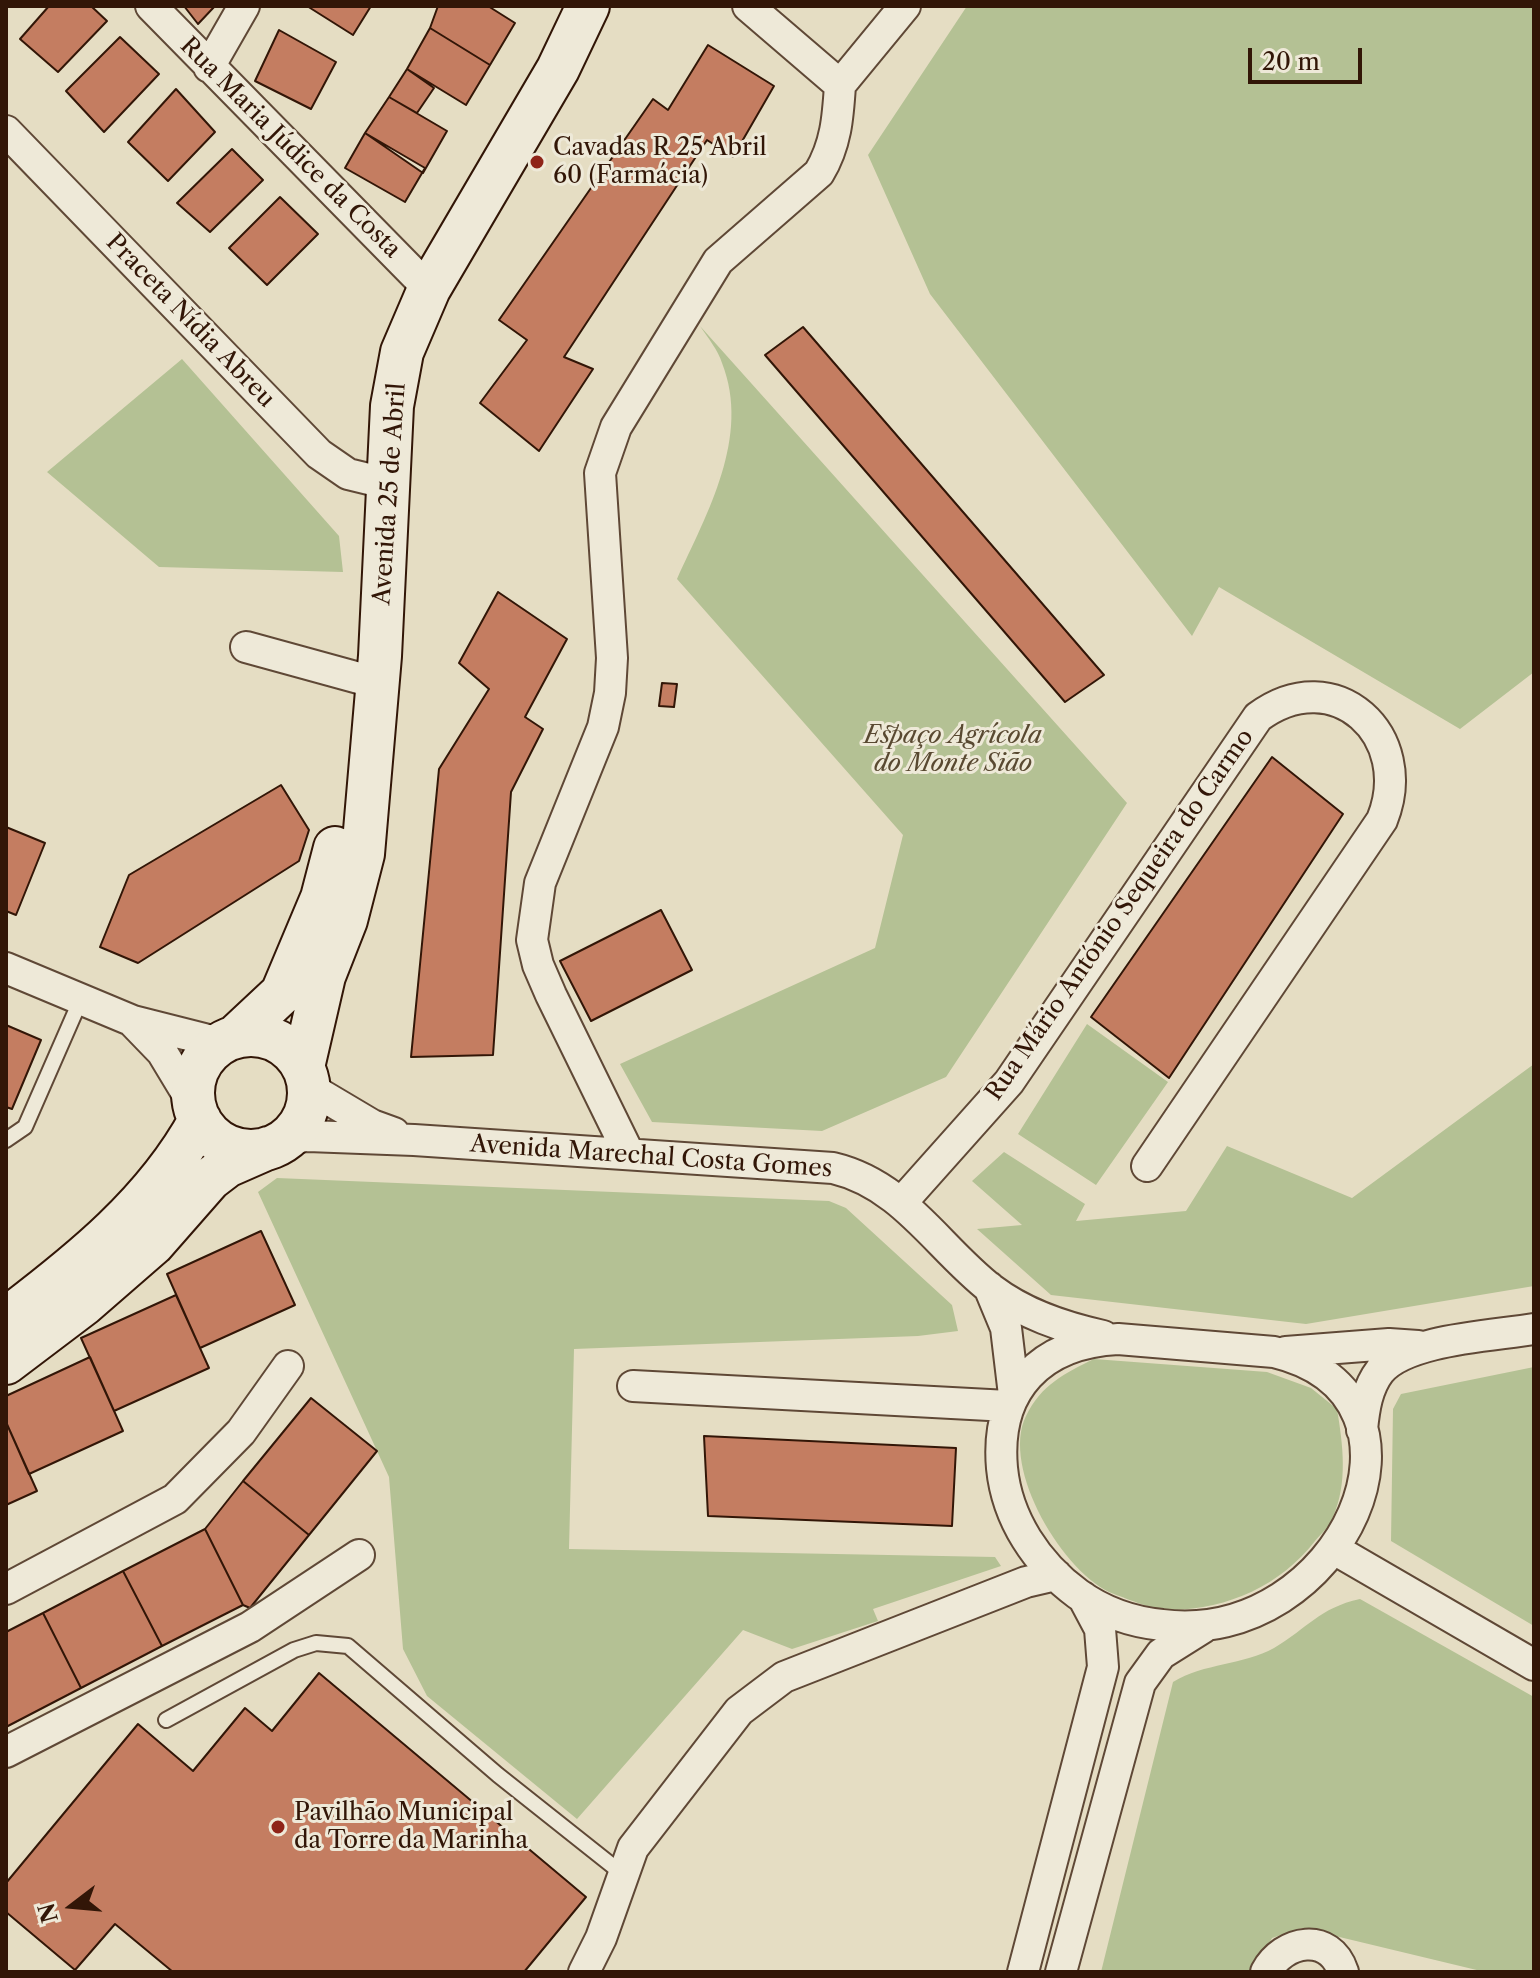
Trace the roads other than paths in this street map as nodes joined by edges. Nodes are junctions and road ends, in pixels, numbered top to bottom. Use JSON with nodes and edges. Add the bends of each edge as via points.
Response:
{"nodes":[{"id":1,"x":151,"y":6,"type":"edge"},
{"id":2,"x":244,"y":6,"type":"edge"},
{"id":3,"x":588,"y":6,"type":"edge"},
{"id":4,"x":748,"y":6,"type":"edge"},
{"id":5,"x":905,"y":6,"type":"edge"},
{"id":6,"x":209,"y":67,"type":"junction"},
{"id":7,"x":840,"y":85,"type":"junction"},
{"id":8,"x":6,"y":131,"type":"edge"},
{"id":9,"x":429,"y":289,"type":"junction"},
{"id":10,"x":389,"y":484,"type":"junction"},
{"id":11,"x":246,"y":647,"type":"dead end"},
{"id":12,"x":377,"y":683,"type":"junction"},
{"id":13,"x":370,"y":741,"type":"junction"},
{"id":14,"x":6,"y":968,"type":"edge"},
{"id":15,"x":81,"y":999,"type":"junction"},
{"id":16,"x":133,"y":1021,"type":"junction"},
{"id":17,"x":228,"y":1040,"type":"junction"},
{"id":18,"x":306,"y":1077,"type":"junction"},
{"id":19,"x":197,"y":1112,"type":"junction"},
{"id":20,"x":7,"y":1138,"type":"edge"},
{"id":21,"x":414,"y":1140,"type":"junction"},
{"id":22,"x":276,"y":1144,"type":"junction"},
{"id":23,"x":629,"y":1154,"type":"junction"},
{"id":24,"x":1147,"y":1166,"type":"dead end"},
{"id":25,"x":902,"y":1202,"type":"junction"},
{"id":26,"x":989,"y":1287,"type":"junction"},
{"id":27,"x":6,"y":1319,"type":"edge"},
{"id":28,"x":1534,"y":1329,"type":"edge"},
{"id":29,"x":1118,"y":1339,"type":"junction"},
{"id":30,"x":1424,"y":1347,"type":"junction"},
{"id":31,"x":1274,"y":1352,"type":"junction"},
{"id":32,"x":6,"y":1363,"type":"edge"},
{"id":33,"x":288,"y":1366,"type":"dead end"},
{"id":34,"x":633,"y":1386,"type":"dead end"},
{"id":35,"x":1011,"y":1400,"type":"junction"},
{"id":36,"x":1362,"y":1430,"type":"junction"},
{"id":37,"x":1334,"y":1549,"type":"junction"},
{"id":38,"x":359,"y":1555,"type":"dead end"},
{"id":39,"x":1056,"y":1575,"type":"junction"},
{"id":40,"x":6,"y":1589,"type":"edge"},
{"id":41,"x":1083,"y":1597,"type":"junction"},
{"id":42,"x":1206,"y":1626,"type":"junction"},
{"id":43,"x":1534,"y":1665,"type":"edge"},
{"id":44,"x":166,"y":1720,"type":"dead end"},
{"id":45,"x":6,"y":1752,"type":"edge"},
{"id":46,"x":1055,"y":1854,"type":"junction"},
{"id":47,"x":1091,"y":1864,"type":"junction"},
{"id":48,"x":624,"y":1875,"type":"junction"},
{"id":49,"x":584,"y":1972,"type":"edge"},
{"id":50,"x":1023,"y":1972,"type":"edge"},
{"id":51,"x":1061,"y":1972,"type":"edge"},
{"id":52,"x":1266,"y":1972,"type":"edge"},
{"id":53,"x":1343,"y":1972,"type":"edge"}],
"edges":[{"from":1,"to":6,"type":"street","name":"Rua Maria Júdice da Costa"},
{"from":2,"to":6,"type":"street"},
{"from":3,"to":9,"type":"main road","name":"Avenida 25 de Abril","via":[[558,69]]},
{"from":4,"to":7,"type":"street"},
{"from":5,"to":7,"type":"street"},
{"from":6,"to":9,"type":"street","name":"Rua Maria Júdice da Costa"},
{"from":7,"to":23,"type":"street","via":[[837,129],[819,173],[718,261],[616,427],[600,473],[610,693],[603,727],[540,883],[532,940],[551,995]]},
{"from":8,"to":10,"type":"street","name":"Praceta Nídia Abreu","via":[[319,454],[348,474]]},
{"from":9,"to":10,"type":"main road","name":"Avenida 25 de Abril","via":[[402,352],[392,406]]},
{"from":10,"to":12,"type":"main road","name":"Avenida 25 de Abril"},
{"from":11,"to":12,"type":"street"},
{"from":12,"to":13,"type":"main road","name":"Avenida 25 de Abril"},
{"from":13,"to":17,"type":"main road","name":"Avenida 25 de Abril","via":[[322,898],[282,993]]},
{"from":13,"to":18,"type":"main road","name":"Avenida 25 de Abril","via":[[363,854],[324,976]]},
{"from":14,"to":15,"type":"street"},
{"from":15,"to":16,"type":"street"},
{"from":15,"to":20,"type":"lane","via":[[25,1127]]},
{"from":16,"to":17,"type":"street"},
{"from":16,"to":19,"type":"street","via":[[162,1052]]},
{"from":17,"to":18,"type":"main road","via":[[256,1034],[275,1040],[291,1051]]},
{"from":17,"to":19,"type":"main road","via":[[197,1070]]},
{"from":18,"to":21,"type":"street","name":"Avenida Marechal Costa Gomes","via":[[372,1125]]},
{"from":18,"to":22,"type":"main road","via":[[307,1106],[299,1125]]},
{"from":19,"to":22,"type":"main road","via":[[222,1143],[236,1149]]},
{"from":19,"to":27,"type":"main road","via":[[181,1156],[148,1194],[74,1268]]},
{"from":21,"to":22,"type":"street","name":"Avenida Marechal Costa Gomes","via":[[308,1136]]},
{"from":21,"to":23,"type":"street","name":"Avenida Marechal Costa Gomes"},
{"from":22,"to":32,"type":"main road","via":[[210,1179],[153,1244]]},
{"from":23,"to":25,"type":"street","name":"Avenida Marechal Costa Gomes","via":[[833,1168],[857,1173]]},
{"from":24,"to":25,"type":"street","name":"Rua Mário António Sequeira do Carmo","via":[[1382,820],[1392,795],[1391,762],[1361,714],[1336,701],[1292,697],[1258,717],[1009,1082]]},
{"from":25,"to":26,"type":"street","name":"Avenida Marechal Costa Gomes"},
{"from":26,"to":29,"type":"street","name":"Avenida Marechal Costa Gomes","via":[[1044,1319]]},
{"from":26,"to":35,"type":"street","name":"Avenida Marechal Costa Gomes","via":[[1006,1328]]},
{"from":28,"to":30,"type":"street"},
{"from":29,"to":31,"type":"street"},
{"from":29,"to":35,"type":"street","via":[[1058,1352],[1024,1379]]},
{"from":30,"to":31,"type":"street","via":[[1389,1344]]},
{"from":30,"to":36,"type":"street","via":[[1392,1360],[1380,1372],[1370,1389]]},
{"from":31,"to":36,"type":"street","via":[[1296,1357],[1328,1378],[1347,1398]]},
{"from":33,"to":40,"type":"street","via":[[241,1432],[175,1499]]},
{"from":34,"to":35,"type":"street"},
{"from":35,"to":39,"type":"street","name":"Avenida Marechal Costa Gomes","via":[[1001,1457],[1007,1495],[1027,1541]]},
{"from":36,"to":37,"type":"street","via":[[1362,1489]]},
{"from":37,"to":42,"type":"street","via":[[1312,1575],[1276,1603]]},
{"from":37,"to":43,"type":"street"},
{"from":38,"to":45,"type":"street","via":[[250,1627]]},
{"from":39,"to":41,"type":"street","name":"Avenida Marechal Costa Gomes"},
{"from":39,"to":48,"type":"street","via":[[982,1599],[762,1690],[658,1812],[633,1848]]},
{"from":41,"to":42,"type":"street","via":[[1138,1622]]},
{"from":41,"to":46,"type":"street","via":[[1100,1629],[1103,1667]]},
{"from":42,"to":47,"type":"street","via":[[1161,1654],[1140,1683]]},
{"from":44,"to":48,"type":"lane","via":[[294,1650],[316,1643],[348,1646]]},
{"from":46,"to":47,"type":"street"},
{"from":46,"to":50,"type":"street"},
{"from":47,"to":51,"type":"street"},
{"from":48,"to":49,"type":"street"},
{"from":52,"to":53,"type":"street","via":[[1291,1947],[1313,1944],[1333,1955]]}]}
